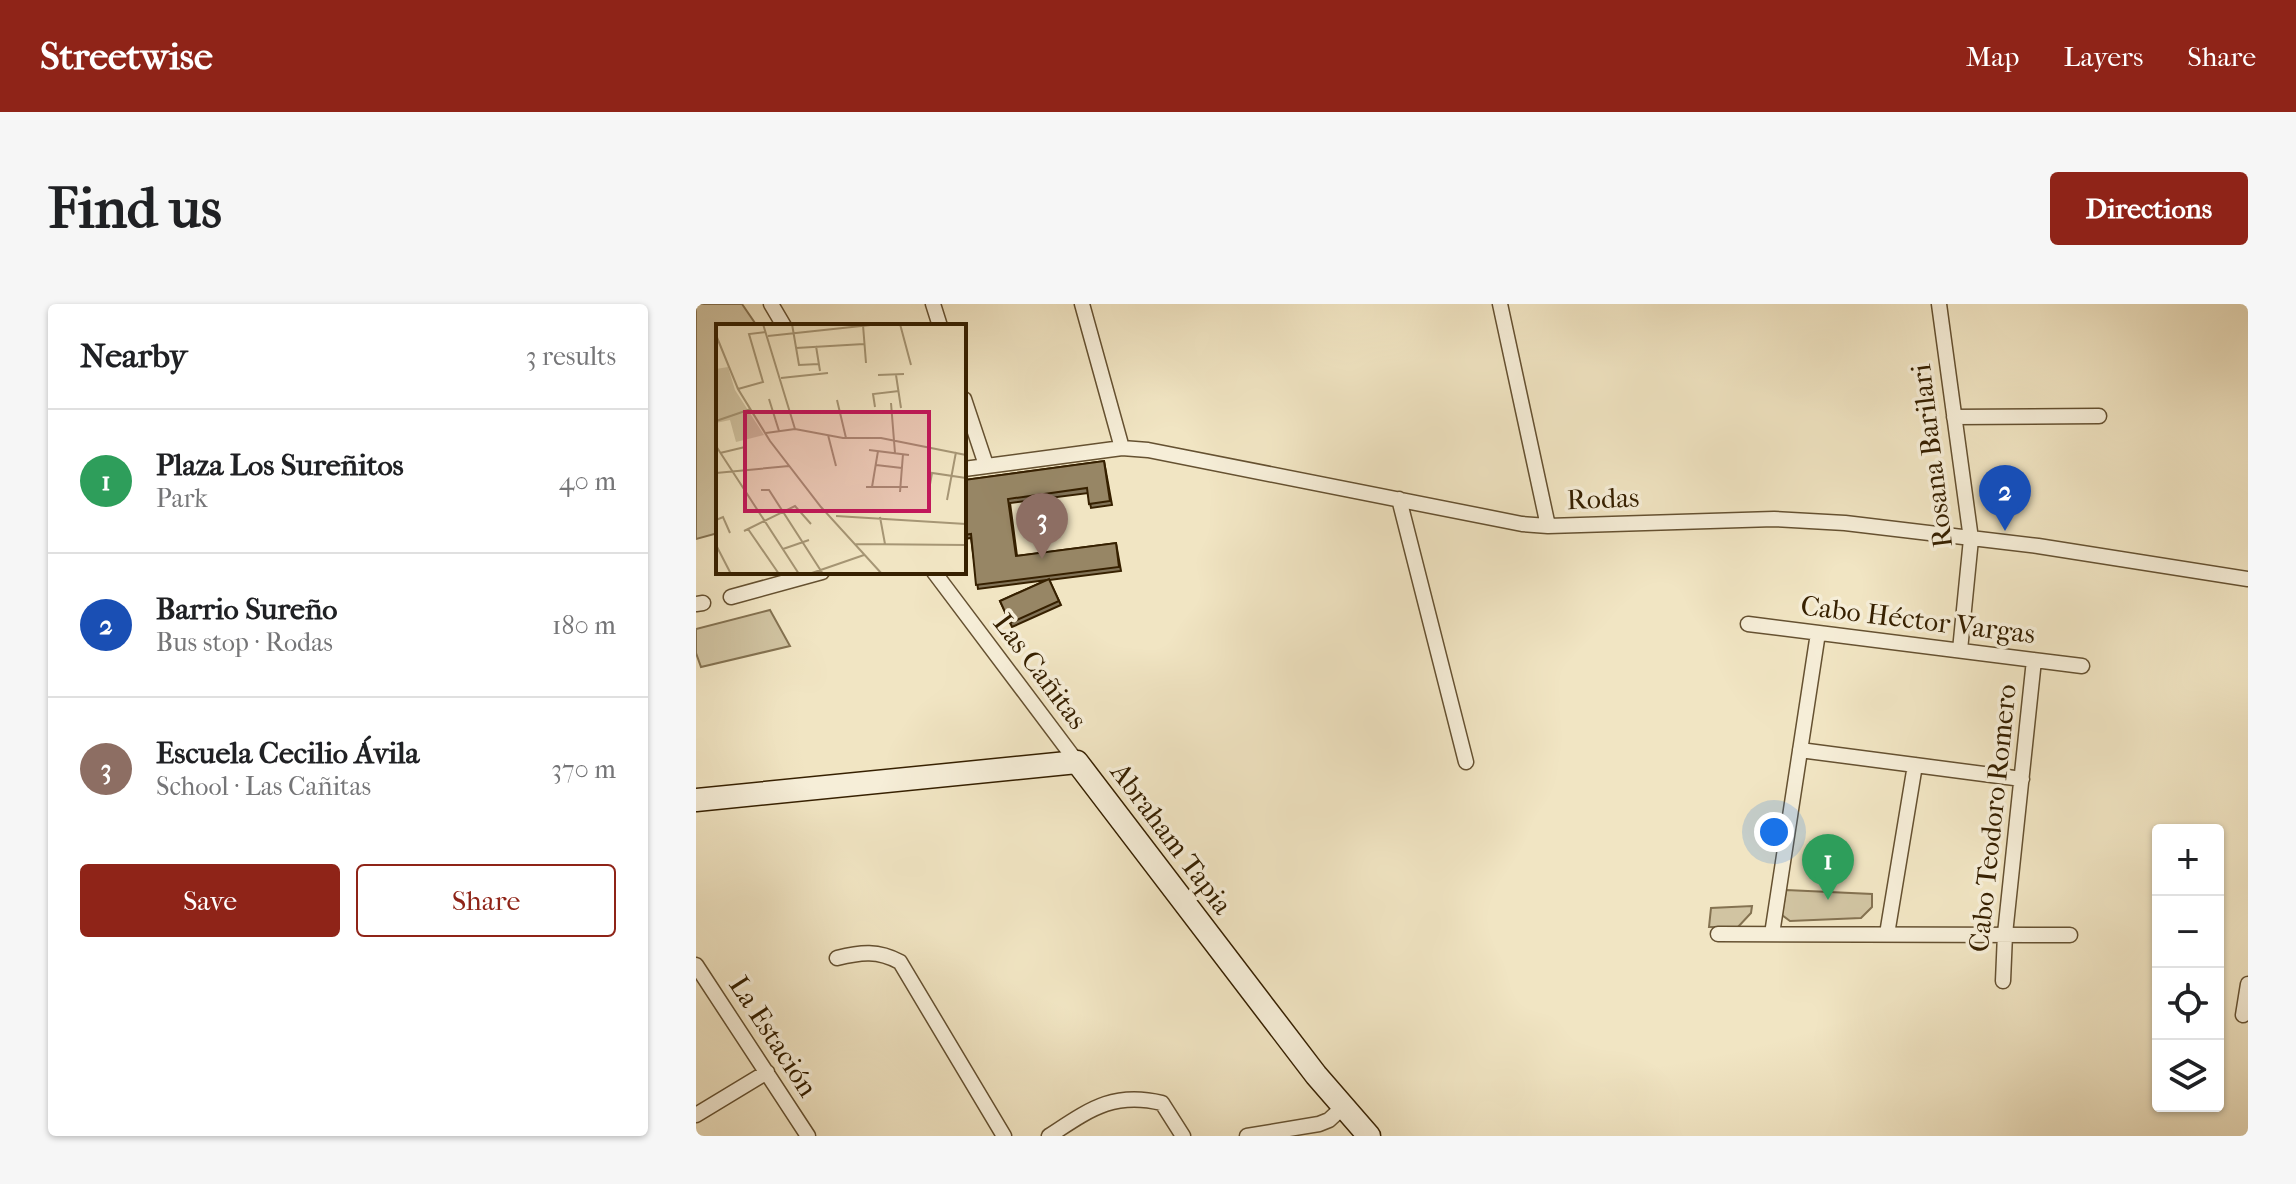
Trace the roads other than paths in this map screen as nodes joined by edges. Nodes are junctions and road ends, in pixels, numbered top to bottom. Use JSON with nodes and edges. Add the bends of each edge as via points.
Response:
{"nodes":[{"id":1,"x":771,"y":304,"type":"edge"},
{"id":2,"x":933,"y":304,"type":"edge"},
{"id":3,"x":1082,"y":304,"type":"edge"},
{"id":4,"x":1500,"y":304,"type":"edge"},
{"id":5,"x":1939,"y":304,"type":"edge"},
{"id":6,"x":783,"y":324,"type":"edge"},
{"id":7,"x":939,"y":324,"type":"edge"},
{"id":8,"x":966,"y":405,"type":"edge"},
{"id":9,"x":2099,"y":416,"type":"dead end"},
{"id":10,"x":1954,"y":417,"type":"junction"},
{"id":11,"x":1122,"y":448,"type":"junction"},
{"id":12,"x":986,"y":465,"type":"junction"},
{"id":13,"x":966,"y":469,"type":"edge"},
{"id":14,"x":1399,"y":499,"type":"junction"},
{"id":15,"x":1548,"y":526,"type":"junction"},
{"id":16,"x":1971,"y":539,"type":"junction"},
{"id":17,"x":815,"y":574,"type":"edge"},
{"id":18,"x":936,"y":574,"type":"edge"},
{"id":19,"x":2248,"y":579,"type":"edge"},
{"id":20,"x":731,"y":597,"type":"dead end"},
{"id":21,"x":1748,"y":624,"type":"dead end"},
{"id":22,"x":1818,"y":633,"type":"junction"},
{"id":23,"x":1960,"y":650,"type":"junction"},
{"id":24,"x":2034,"y":660,"type":"junction"},
{"id":25,"x":2082,"y":666,"type":"dead end"},
{"id":26,"x":1800,"y":750,"type":"junction"},
{"id":27,"x":1077,"y":762,"type":"junction"},
{"id":28,"x":1466,"y":762,"type":"dead end"},
{"id":29,"x":1915,"y":765,"type":"junction"},
{"id":30,"x":2022,"y":779,"type":"junction"},
{"id":31,"x":696,"y":800,"type":"edge"},
{"id":32,"x":1718,"y":934,"type":"dead end"},
{"id":33,"x":1772,"y":934,"type":"junction"},
{"id":34,"x":1887,"y":934,"type":"junction"},
{"id":35,"x":2005,"y":934,"type":"junction"},
{"id":36,"x":2070,"y":935,"type":"dead end"},
{"id":37,"x":837,"y":958,"type":"dead end"},
{"id":38,"x":696,"y":965,"type":"edge"},
{"id":39,"x":2003,"y":981,"type":"dead end"},
{"id":40,"x":2248,"y":984,"type":"edge"},
{"id":41,"x":2243,"y":1015,"type":"dead end"},
{"id":42,"x":767,"y":1072,"type":"junction"},
{"id":43,"x":1342,"y":1108,"type":"junction"},
{"id":44,"x":696,"y":1115,"type":"edge"},
{"id":45,"x":808,"y":1136,"type":"edge"},
{"id":46,"x":1004,"y":1136,"type":"edge"},
{"id":47,"x":1049,"y":1136,"type":"edge"},
{"id":48,"x":1183,"y":1136,"type":"edge"},
{"id":49,"x":1247,"y":1136,"type":"edge"},
{"id":50,"x":1369,"y":1136,"type":"edge"}],
"edges":[{"from":1,"to":6,"type":"street"},
{"from":2,"to":7,"type":"street"},
{"from":3,"to":11,"type":"street"},
{"from":4,"to":15,"type":"street"},
{"from":5,"to":10,"type":"street","name":"Rosana Barilari"},
{"from":8,"to":12,"type":"street"},
{"from":9,"to":10,"type":"street"},
{"from":10,"to":16,"type":"street","name":"Rosana Barilari"},
{"from":11,"to":12,"type":"street","name":"Rodas"},
{"from":11,"to":14,"type":"street","name":"Rodas","via":[[1184,455]]},
{"from":12,"to":13,"type":"street","name":"Rodas"},
{"from":14,"to":15,"type":"street","name":"Rodas"},
{"from":14,"to":28,"type":"street"},
{"from":15,"to":16,"type":"street","name":"Rodas","via":[[1774,519]]},
{"from":16,"to":19,"type":"street","name":"Rodas"},
{"from":16,"to":23,"type":"street","name":"Rosana Barilari"},
{"from":17,"to":20,"type":"street"},
{"from":18,"to":27,"type":"street","name":"Las Cañitas"},
{"from":21,"to":22,"type":"street","name":"Cabo Héctor Vargas"},
{"from":22,"to":23,"type":"street","name":"Cabo Héctor Vargas"},
{"from":22,"to":26,"type":"street"},
{"from":23,"to":24,"type":"street","name":"Cabo Héctor Vargas"},
{"from":24,"to":25,"type":"street","name":"Cabo Héctor Vargas"},
{"from":24,"to":30,"type":"street","name":"Cabo Teodoro Romero"},
{"from":26,"to":29,"type":"street"},
{"from":26,"to":33,"type":"street"},
{"from":27,"to":31,"type":"street","name":"Abraham Tapia"},
{"from":27,"to":43,"type":"street","name":"Abraham Tapia"},
{"from":29,"to":30,"type":"street"},
{"from":29,"to":34,"type":"street"},
{"from":30,"to":35,"type":"street","name":"Cabo Teodoro Romero"},
{"from":32,"to":33,"type":"street"},
{"from":33,"to":34,"type":"street"},
{"from":34,"to":35,"type":"street"},
{"from":35,"to":36,"type":"street"},
{"from":35,"to":39,"type":"street","name":"Cabo Teodoro Romero"},
{"from":37,"to":46,"type":"street","via":[[884,953],[900,962]]},
{"from":38,"to":42,"type":"street","name":"La Estación"},
{"from":40,"to":41,"type":"street"},
{"from":42,"to":44,"type":"street"},
{"from":42,"to":45,"type":"street","name":"La Estación"},
{"from":43,"to":49,"type":"street","via":[[1319,1124]]},
{"from":43,"to":50,"type":"street","name":"Abraham Tapia"},
{"from":47,"to":48,"type":"street","via":[[1118,1099],[1142,1098],[1162,1103]]}]}
